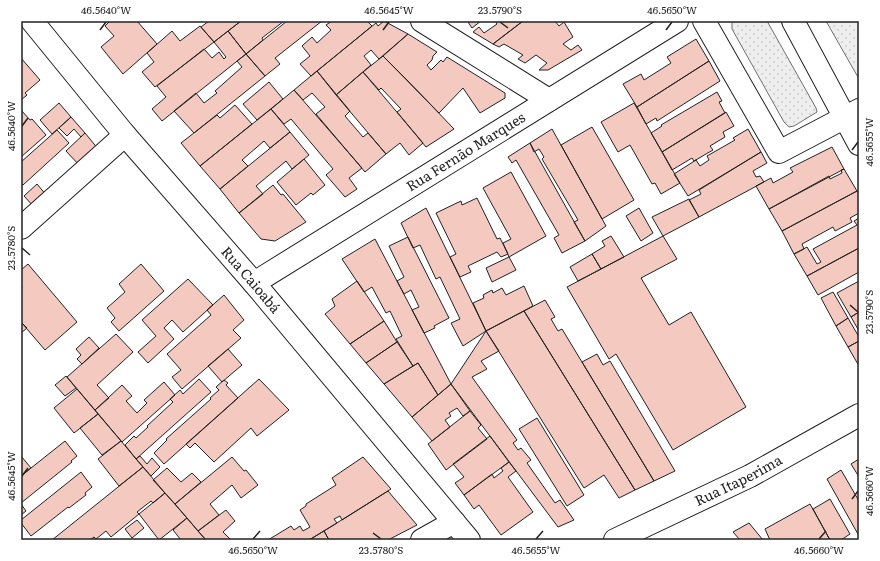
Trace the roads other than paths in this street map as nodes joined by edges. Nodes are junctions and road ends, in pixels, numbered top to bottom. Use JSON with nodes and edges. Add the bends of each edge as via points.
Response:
{"nodes":[{"id":1,"x":422,"y":21,"type":"edge"},
{"id":2,"x":677,"y":21,"type":"edge"},
{"id":3,"x":704,"y":21,"type":"edge"},
{"id":4,"x":793,"y":21,"type":"edge"},
{"id":5,"x":43,"y":25,"type":"edge"},
{"id":6,"x":549,"y":100,"type":"junction"},
{"id":7,"x":852,"y":113,"type":"edge"},
{"id":8,"x":125,"y":135,"type":"junction"},
{"id":9,"x":859,"y":144,"type":"edge"},
{"id":10,"x":21,"y":228,"type":"edge"},
{"id":11,"x":254,"y":283,"type":"junction"},
{"id":12,"x":859,"y":415,"type":"edge"},
{"id":13,"x":454,"y":522,"type":"junction"},
{"id":14,"x":422,"y":540,"type":"edge"},
{"id":15,"x":469,"y":540,"type":"edge"},
{"id":16,"x":615,"y":540,"type":"edge"}],
"edges":[{"from":1,"to":6,"type":"street"},
{"from":2,"to":6,"type":"street","name":"Rua Fernão Marques"},
{"from":3,"to":7,"type":"street","via":[[779,152]]},
{"from":4,"to":7,"type":"street"},
{"from":5,"to":8,"type":"street","name":"Rua Caioabá"},
{"from":6,"to":11,"type":"street","name":"Rua Fernão Marques"},
{"from":7,"to":9,"type":"street"},
{"from":8,"to":10,"type":"street"},
{"from":8,"to":11,"type":"street","name":"Rua Caioabá"},
{"from":11,"to":13,"type":"street","name":"Rua Caioabá"},
{"from":12,"to":16,"type":"street","name":"Rua Itaperima","via":[[750,476]]},
{"from":13,"to":14,"type":"street"},
{"from":13,"to":15,"type":"street","name":"Rua Caioabá"}]}
